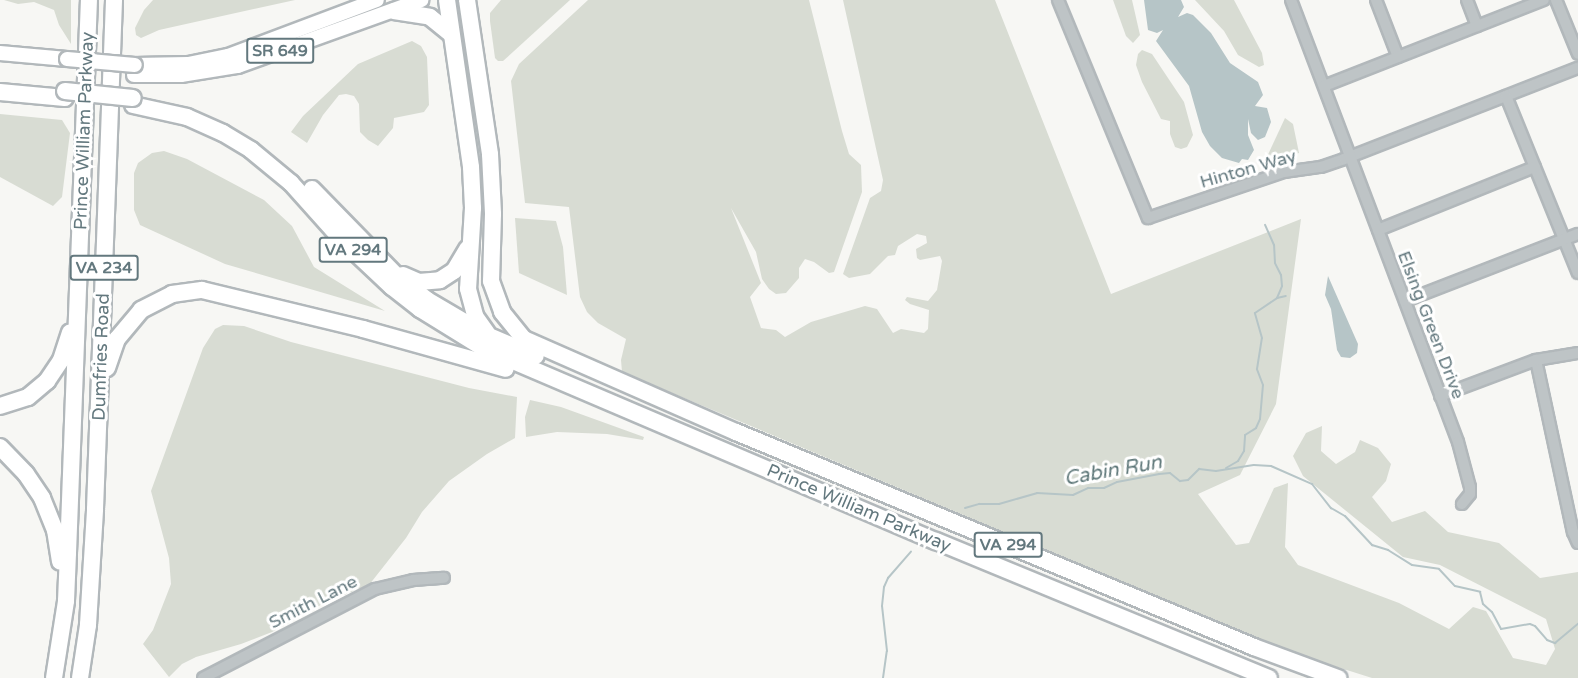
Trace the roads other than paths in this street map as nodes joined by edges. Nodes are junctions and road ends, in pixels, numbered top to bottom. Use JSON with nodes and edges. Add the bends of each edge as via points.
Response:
{"nodes":[{"id":1,"x":89,"y":0,"type":"edge"},
{"id":2,"x":114,"y":0,"type":"edge"},
{"id":3,"x":120,"y":0,"type":"edge"},
{"id":4,"x":377,"y":0,"type":"edge"},
{"id":5,"x":421,"y":0,"type":"edge"},
{"id":6,"x":447,"y":0,"type":"edge"},
{"id":7,"x":467,"y":0,"type":"edge"},
{"id":8,"x":1058,"y":0,"type":"edge"},
{"id":9,"x":1291,"y":0,"type":"edge"},
{"id":10,"x":1376,"y":0,"type":"edge"},
{"id":11,"x":1467,"y":0,"type":"edge"},
{"id":12,"x":1544,"y":0,"type":"edge"},
{"id":13,"x":1556,"y":0,"type":"edge"},
{"id":14,"x":394,"y":10,"type":"junction"},
{"id":15,"x":1477,"y":26,"type":"junction"},
{"id":16,"x":451,"y":34,"type":"junction"},
{"id":17,"x":0,"y":53,"type":"edge"},
{"id":18,"x":1578,"y":54,"type":"edge"},
{"id":19,"x":1398,"y":57,"type":"junction"},
{"id":20,"x":0,"y":62,"type":"edge"},
{"id":21,"x":66,"y":63,"type":"junction"},
{"id":22,"x":1578,"y":68,"type":"edge"},
{"id":23,"x":134,"y":70,"type":"junction"},
{"id":24,"x":0,"y":84,"type":"edge"},
{"id":25,"x":1324,"y":86,"type":"junction"},
{"id":26,"x":110,"y":87,"type":"junction"},
{"id":27,"x":0,"y":92,"type":"edge"},
{"id":28,"x":65,"y":94,"type":"junction"},
{"id":29,"x":1506,"y":96,"type":"junction"},
{"id":30,"x":133,"y":101,"type":"junction"},
{"id":31,"x":1351,"y":157,"type":"junction"},
{"id":32,"x":1535,"y":167,"type":"junction"},
{"id":33,"x":1378,"y":230,"type":"junction"},
{"id":34,"x":471,"y":232,"type":"junction"},
{"id":35,"x":1578,"y":234,"type":"edge"},
{"id":36,"x":1564,"y":240,"type":"junction"},
{"id":37,"x":387,"y":265,"type":"junction"},
{"id":38,"x":1578,"y":273,"type":"edge"},
{"id":39,"x":78,"y":299,"type":"junction"},
{"id":40,"x":1405,"y":301,"type":"junction"},
{"id":41,"x":488,"y":335,"type":"junction"},
{"id":42,"x":1578,"y":353,"type":"edge"},
{"id":43,"x":1536,"y":360,"type":"junction"},
{"id":44,"x":583,"y":389,"type":"junction"},
{"id":45,"x":1440,"y":396,"type":"junction"},
{"id":46,"x":0,"y":406,"type":"edge"},
{"id":47,"x":621,"y":406,"type":"junction"},
{"id":48,"x":680,"y":408,"type":"junction"},
{"id":49,"x":99,"y":411,"type":"junction"},
{"id":50,"x":0,"y":447,"type":"edge"},
{"id":51,"x":1462,"y":504,"type":"dead end"},
{"id":52,"x":1578,"y":543,"type":"edge"},
{"id":53,"x":444,"y":578,"type":"dead end"},
{"id":54,"x":59,"y":647,"type":"junction"},
{"id":55,"x":54,"y":678,"type":"edge"},
{"id":56,"x":80,"y":678,"type":"edge"},
{"id":57,"x":203,"y":678,"type":"edge"},
{"id":58,"x":1269,"y":678,"type":"edge"},
{"id":59,"x":1338,"y":678,"type":"edge"}],
"edges":[{"from":1,"to":39,"type":"highway","name":"Prince William Parkway","number":"VA 234"},
{"from":2,"to":26,"type":"highway","name":"Dumfries Road","number":"VA 234"},
{"from":3,"to":26,"type":"highway"},
{"from":4,"to":23,"type":"main road","number":"SR 649","via":[[228,56]]},
{"from":5,"to":14,"type":"main road","number":"SR 649"},
{"from":6,"to":16,"type":"highway","number":"VA 294"},
{"from":7,"to":48,"type":"highway","number":"VA 294","via":[[490,154],[491,281],[502,312],[518,333],[537,347]]},
{"from":8,"to":31,"type":"street","name":"Hinton Way","via":[[1148,218],[1284,172],[1321,167]]},
{"from":9,"to":25,"type":"street","name":"Elsing Green Drive"},
{"from":10,"to":19,"type":"street"},
{"from":11,"to":15,"type":"street"},
{"from":12,"to":15,"type":"street"},
{"from":13,"to":18,"type":"street"},
{"from":14,"to":16,"type":"highway","via":[[430,17]]},
{"from":14,"to":23,"type":"main road","number":"SR 649","via":[[231,68],[181,75]]},
{"from":15,"to":19,"type":"street"},
{"from":16,"to":34,"type":"highway","number":"VA 294","via":[[471,167]]},
{"from":17,"to":21,"type":"main road","number":"SR 649"},
{"from":19,"to":25,"type":"street"},
{"from":20,"to":21,"type":"main road","number":"SR 649"},
{"from":21,"to":23,"type":"main road","number":"SR 649","bridge":true},
{"from":22,"to":29,"type":"street","name":"Hinton Way"},
{"from":24,"to":28,"type":"highway"},
{"from":25,"to":31,"type":"street","name":"Elsing Green Drive"},
{"from":26,"to":49,"type":"highway","name":"Dumfries Road","number":"VA 234"},
{"from":27,"to":28,"type":"highway","number":"VA 294"},
{"from":28,"to":30,"type":"highway","number":"VA 294"},
{"from":29,"to":31,"type":"street","name":"Hinton Way"},
{"from":29,"to":32,"type":"street"},
{"from":30,"to":37,"type":"highway","via":[[163,102],[200,114],[226,124],[262,147],[293,171]]},
{"from":30,"to":44,"type":"highway","number":"VA 294","via":[[187,117],[240,142],[283,175],[351,248],[410,302],[485,349]]},
{"from":31,"to":33,"type":"street","name":"Elsing Green Drive"},
{"from":32,"to":33,"type":"street"},
{"from":32,"to":36,"type":"street"},
{"from":33,"to":40,"type":"street","name":"Elsing Green Drive"},
{"from":34,"to":37,"type":"highway","via":[[460,264],[440,280],[413,280]]},
{"from":34,"to":41,"type":"highway","number":"VA 294","via":[[469,296],[475,316]]},
{"from":35,"to":36,"type":"street"},
{"from":36,"to":38,"type":"street"},
{"from":36,"to":40,"type":"street"},
{"from":37,"to":41,"type":"highway","via":[[427,300]]},
{"from":39,"to":46,"type":"highway","via":[[68,344],[52,375],[28,397]]},
{"from":39,"to":54,"type":"highway","name":"Dumfries Road","number":"VA 234","via":[[66,600]]},
{"from":40,"to":45,"type":"street","name":"Elsing Green Drive"},
{"from":41,"to":44,"type":"highway","number":"VA 294","via":[[507,350]]},
{"from":41,"to":48,"type":"highway","via":[[655,406]]},
{"from":42,"to":43,"type":"street"},
{"from":43,"to":45,"type":"street"},
{"from":43,"to":52,"type":"street"},
{"from":44,"to":47,"type":"highway","name":"Prince William Parkway","number":"VA 294"},
{"from":45,"to":51,"type":"street","name":"Elsing Green Drive","via":[[1469,479],[1470,494]]},
{"from":47,"to":49,"type":"highway","via":[[453,352],[202,290],[164,297],[129,322],[112,348]]},
{"from":47,"to":58,"type":"highway","name":"Prince William Parkway","number":"VA 294"},
{"from":48,"to":59,"type":"highway","name":"Prince William Parkway","number":"VA 294","via":[[1232,638]]},
{"from":49,"to":56,"type":"highway","name":"Dumfries Road","number":"VA 234","via":[[90,596]]},
{"from":50,"to":54,"type":"highway","via":[[35,486],[55,530],[60,572]]},
{"from":53,"to":57,"type":"street","name":"Smith Lane","via":[[412,580],[375,589]]},
{"from":54,"to":55,"type":"highway","name":"Dumfries Road","number":"VA 234"}]}
